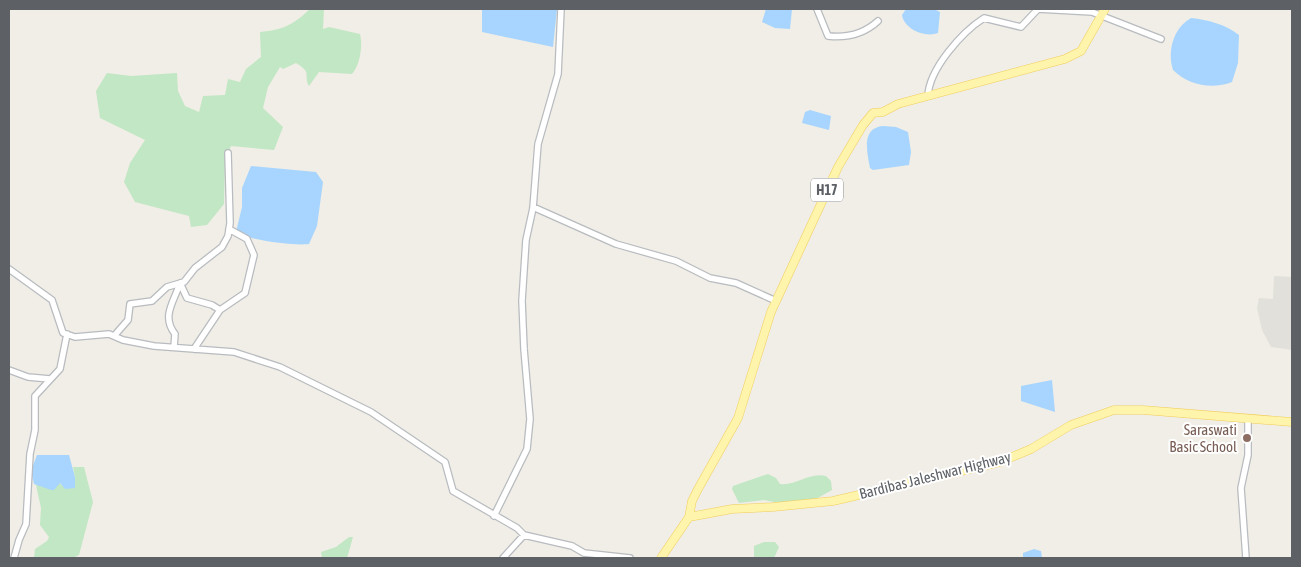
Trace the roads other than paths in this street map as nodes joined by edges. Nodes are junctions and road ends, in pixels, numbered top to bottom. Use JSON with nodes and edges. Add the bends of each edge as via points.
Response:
{"nodes":[{"id":1,"x":561,"y":9,"type":"edge"},
{"id":2,"x":817,"y":9,"type":"edge"},
{"id":3,"x":1104,"y":12,"type":"edge"},
{"id":4,"x":878,"y":21,"type":"dead end"},
{"id":5,"x":1161,"y":39,"type":"dead end"},
{"id":6,"x":928,"y":96,"type":"junction"},
{"id":7,"x":228,"y":153,"type":"dead end"},
{"id":8,"x":533,"y":207,"type":"junction"},
{"id":9,"x":229,"y":229,"type":"junction"},
{"id":10,"x":9,"y":269,"type":"edge"},
{"id":11,"x":180,"y":283,"type":"junction"},
{"id":12,"x":776,"y":301,"type":"junction"},
{"id":13,"x":220,"y":310,"type":"junction"},
{"id":14,"x":67,"y":334,"type":"junction"},
{"id":15,"x":114,"y":336,"type":"junction"},
{"id":16,"x":174,"y":347,"type":"junction"},
{"id":17,"x":194,"y":349,"type":"junction"},
{"id":18,"x":9,"y":370,"type":"edge"},
{"id":19,"x":50,"y":379,"type":"junction"},
{"id":20,"x":1248,"y":418,"type":"junction"},
{"id":21,"x":1292,"y":422,"type":"edge"},
{"id":22,"x":494,"y":516,"type":"junction"},
{"id":23,"x":689,"y":517,"type":"junction"},
{"id":24,"x":524,"y":535,"type":"junction"},
{"id":25,"x":583,"y":556,"type":"edge"},
{"id":26,"x":14,"y":558,"type":"edge"},
{"id":27,"x":503,"y":558,"type":"edge"},
{"id":28,"x":630,"y":558,"type":"edge"},
{"id":29,"x":661,"y":558,"type":"edge"},
{"id":30,"x":1246,"y":558,"type":"edge"}],
"edges":[{"from":1,"to":8,"type":"street","via":[[558,74],[538,144]]},
{"from":2,"to":4,"type":"street","via":[[828,36],[842,38]]},
{"from":3,"to":5,"type":"street"},
{"from":3,"to":6,"type":"main road","number":"H17","via":[[1081,51],[1065,59]]},
{"from":3,"to":6,"type":"street","via":[[1038,9],[1021,27],[984,18],[946,55],[931,79]]},
{"from":6,"to":12,"type":"main road","number":"H17","via":[[873,114],[863,125],[838,168]]},
{"from":7,"to":9,"type":"street"},
{"from":8,"to":12,"type":"street","via":[[616,244],[676,261],[710,278],[736,283]]},
{"from":8,"to":22,"type":"street","via":[[526,240],[522,301],[530,419],[527,449]]},
{"from":9,"to":11,"type":"street","via":[[222,247]]},
{"from":9,"to":13,"type":"street","via":[[247,239],[254,255],[245,294]]},
{"from":10,"to":14,"type":"street","via":[[52,300],[63,333]]},
{"from":11,"to":13,"type":"street","via":[[187,298]]},
{"from":11,"to":15,"type":"street","via":[[167,286],[155,300],[130,304],[128,320]]},
{"from":11,"to":16,"type":"street","via":[[167,319],[175,334]]},
{"from":12,"to":23,"type":"main road","number":"H17","via":[[738,418],[692,501]]},
{"from":13,"to":17,"type":"street"},
{"from":14,"to":15,"type":"street","via":[[75,337]]},
{"from":14,"to":19,"type":"street","via":[[60,369]]},
{"from":15,"to":16,"type":"street"},
{"from":16,"to":17,"type":"street"},
{"from":17,"to":22,"type":"street","via":[[234,352],[280,367],[371,412],[445,462],[454,492]]},
{"from":18,"to":19,"type":"street","via":[[28,377]]},
{"from":19,"to":26,"type":"street","via":[[36,396],[26,524]]},
{"from":20,"to":21,"type":"main road","name":"Bardibas Jaleshwar Highway"},
{"from":20,"to":23,"type":"main road","name":"Bardibas Jaleshwar Highway","via":[[1114,410],[1071,425],[1031,449],[1000,462],[833,501],[732,509]]},
{"from":20,"to":30,"type":"street","via":[[1248,455],[1242,488]]},
{"from":22,"to":24,"type":"street"},
{"from":23,"to":29,"type":"main road"},
{"from":24,"to":25,"type":"street","via":[[572,546]]},
{"from":24,"to":27,"type":"street"},
{"from":25,"to":28,"type":"street"}]}
